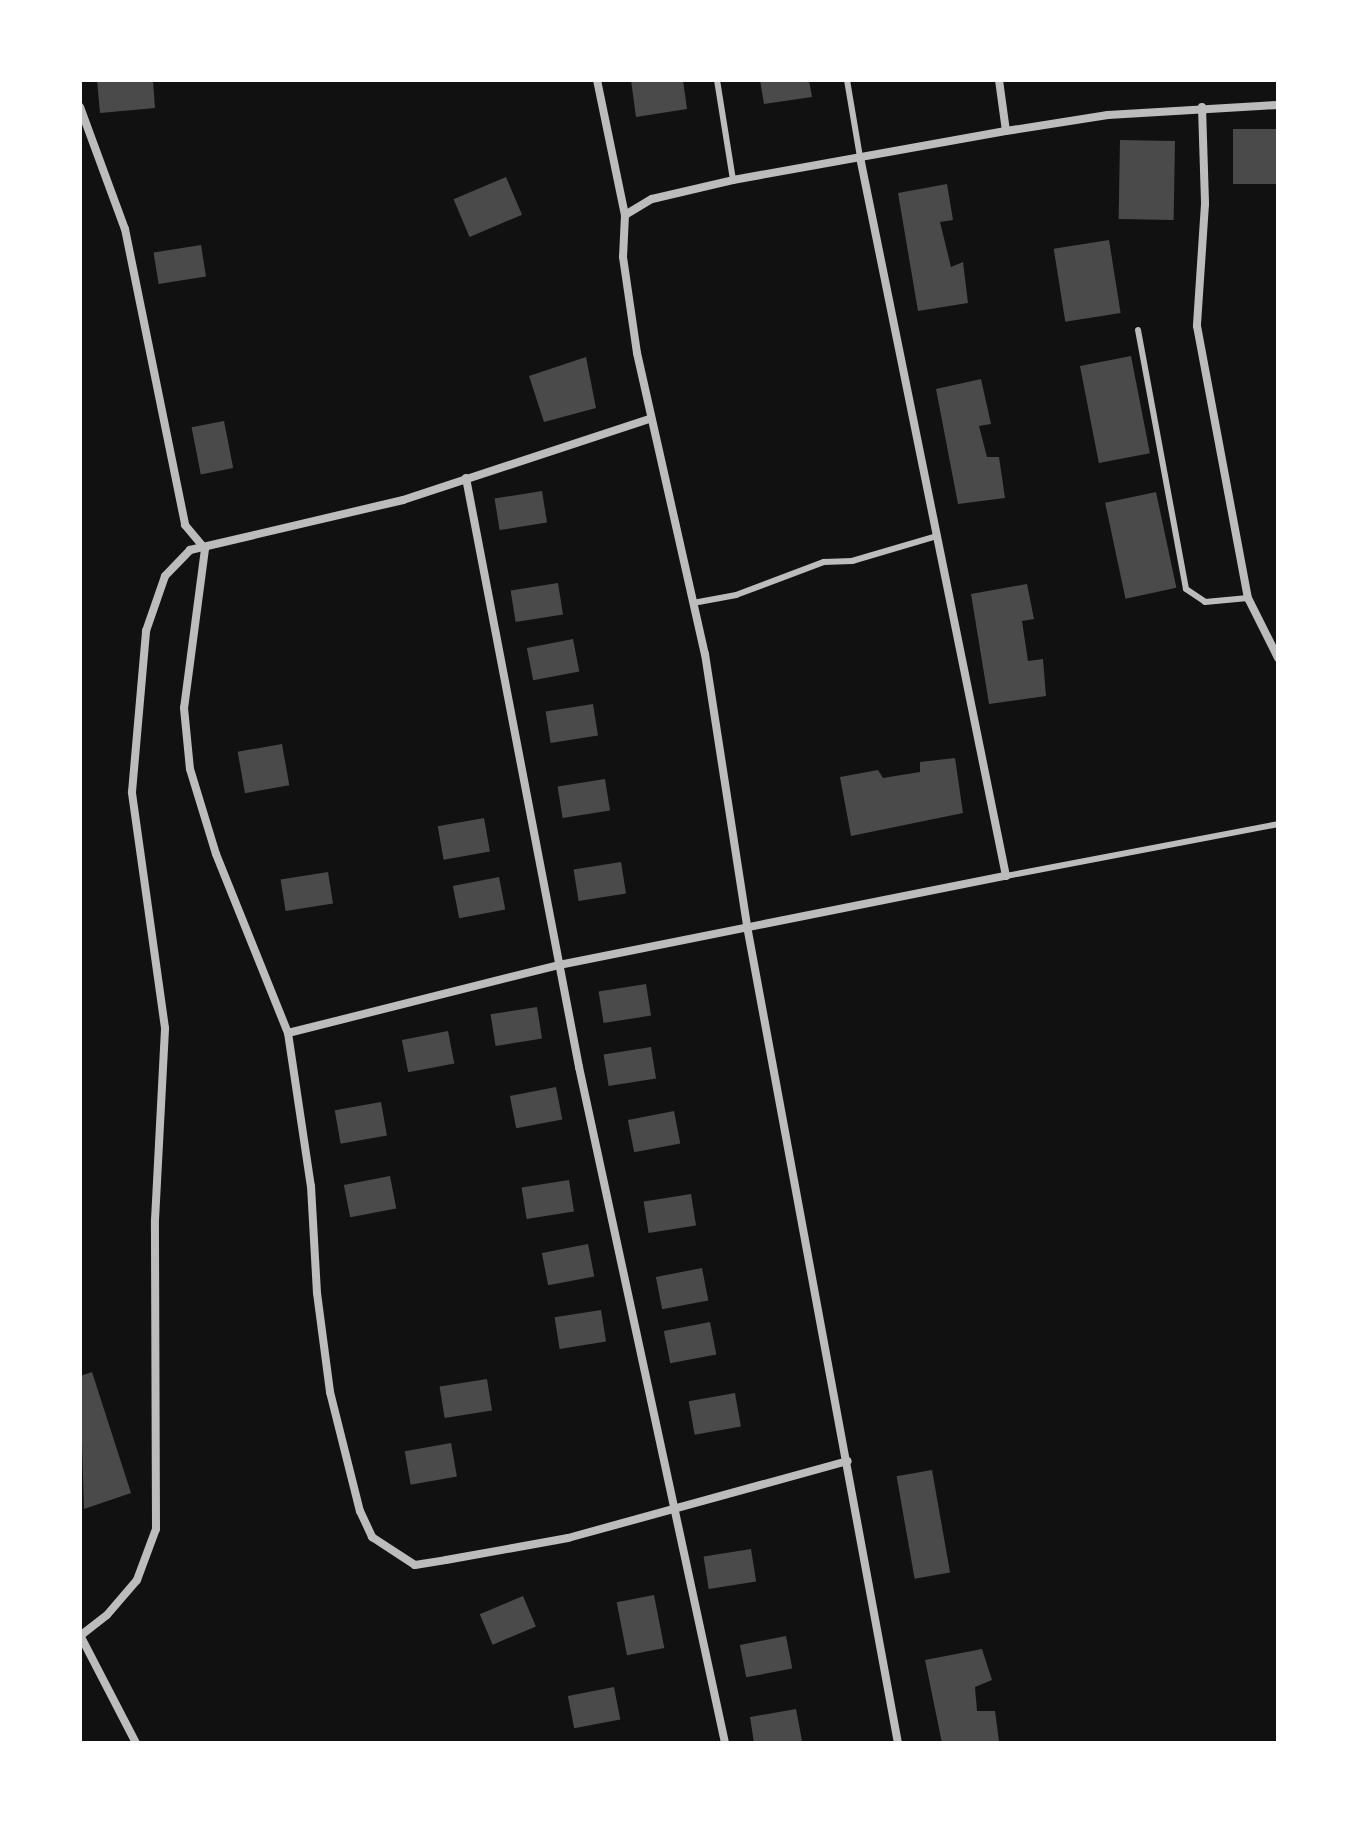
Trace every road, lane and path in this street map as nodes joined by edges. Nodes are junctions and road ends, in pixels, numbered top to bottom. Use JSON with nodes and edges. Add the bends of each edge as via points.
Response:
{"nodes":[{"id":1,"x":597,"y":80,"type":"edge"},
{"id":2,"x":717,"y":80,"type":"edge"},
{"id":3,"x":847,"y":80,"type":"edge"},
{"id":4,"x":999,"y":80,"type":"edge"},
{"id":5,"x":1278,"y":105,"type":"edge"},
{"id":6,"x":80,"y":107,"type":"edge"},
{"id":7,"x":1202,"y":107,"type":"junction"},
{"id":8,"x":1006,"y":131,"type":"junction"},
{"id":9,"x":860,"y":157,"type":"junction"},
{"id":10,"x":733,"y":180,"type":"junction"},
{"id":11,"x":625,"y":215,"type":"junction"},
{"id":12,"x":1138,"y":330,"type":"dead end"},
{"id":13,"x":650,"y":419,"type":"junction"},
{"id":14,"x":466,"y":478,"type":"junction"},
{"id":15,"x":937,"y":536,"type":"junction"},
{"id":16,"x":205,"y":549,"type":"junction"},
{"id":17,"x":1248,"y":598,"type":"junction"},
{"id":18,"x":693,"y":603,"type":"junction"},
{"id":19,"x":1278,"y":658,"type":"edge"},
{"id":20,"x":1278,"y":824,"type":"edge"},
{"id":21,"x":1006,"y":876,"type":"junction"},
{"id":22,"x":747,"y":926,"type":"junction"},
{"id":23,"x":559,"y":965,"type":"junction"},
{"id":24,"x":288,"y":1033,"type":"junction"},
{"id":25,"x":848,"y":1461,"type":"junction"},
{"id":26,"x":670,"y":1507,"type":"junction"},
{"id":27,"x":80,"y":1635,"type":"edge"},
{"id":28,"x":136,"y":1743,"type":"edge"},
{"id":29,"x":725,"y":1743,"type":"edge"},
{"id":30,"x":898,"y":1743,"type":"edge"}],
"edges":[{"from":1,"to":11,"type":"street"},
{"from":2,"to":10,"type":"lane"},
{"from":3,"to":9,"type":"lane"},
{"from":4,"to":8,"type":"street"},
{"from":5,"to":7,"type":"street"},
{"from":6,"to":16,"type":"street","via":[[125,229],[185,525]]},
{"from":7,"to":8,"type":"street"},
{"from":7,"to":17,"type":"street","via":[[1205,204],[1197,326]]},
{"from":8,"to":9,"type":"street"},
{"from":9,"to":10,"type":"street"},
{"from":9,"to":15,"type":"street"},
{"from":10,"to":11,"type":"street","via":[[652,199]]},
{"from":11,"to":13,"type":"street","via":[[623,257]]},
{"from":12,"to":17,"type":"lane","via":[[1186,589],[1205,602]]},
{"from":13,"to":14,"type":"street"},
{"from":13,"to":18,"type":"street"},
{"from":14,"to":16,"type":"street","via":[[403,500]]},
{"from":14,"to":23,"type":"street"},
{"from":15,"to":18,"type":"lane","via":[[852,561],[824,562],[736,595]]},
{"from":15,"to":21,"type":"street"},
{"from":16,"to":24,"type":"street","via":[[184,708],[190,769],[221,869]]},
{"from":16,"to":27,"type":"street","via":[[178,557],[154,600],[146,631],[132,792],[165,1028],[155,1220],[156,1529],[137,1580],[107,1615]]},
{"from":17,"to":19,"type":"street"},
{"from":18,"to":22,"type":"street"},
{"from":20,"to":21,"type":"lane"},
{"from":21,"to":22,"type":"street"},
{"from":22,"to":23,"type":"street"},
{"from":22,"to":25,"type":"street"},
{"from":23,"to":24,"type":"street"},
{"from":23,"to":26,"type":"street","via":[[636,1314]]},
{"from":24,"to":26,"type":"street","via":[[311,1186],[330,1392],[360,1511],[372,1537],[415,1565],[568,1538]]},
{"from":25,"to":26,"type":"street"},
{"from":25,"to":30,"type":"street"},
{"from":26,"to":29,"type":"street"},
{"from":27,"to":28,"type":"street"}]}
